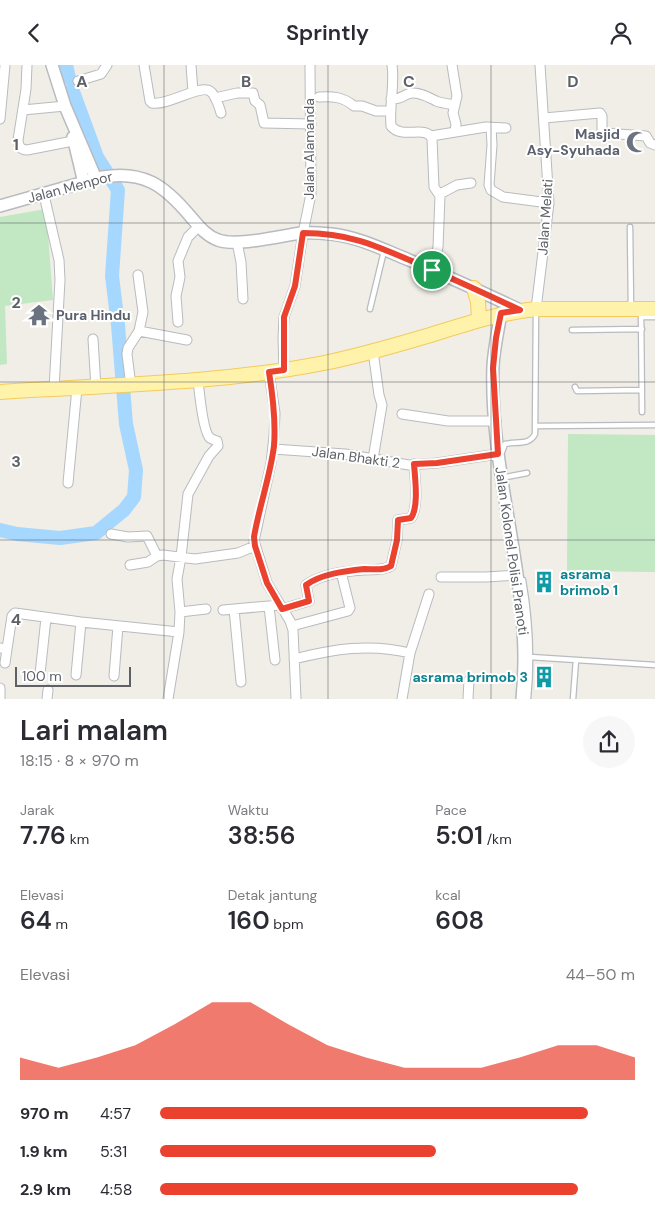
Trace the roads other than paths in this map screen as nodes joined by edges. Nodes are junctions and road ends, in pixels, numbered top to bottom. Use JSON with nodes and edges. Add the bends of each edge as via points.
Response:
{"nodes":[{"id":1,"x":5,"y":65,"type":"edge"},
{"id":2,"x":27,"y":65,"type":"edge"},
{"id":3,"x":52,"y":65,"type":"edge"},
{"id":4,"x":107,"y":65,"type":"edge"},
{"id":5,"x":144,"y":65,"type":"edge"},
{"id":6,"x":191,"y":65,"type":"edge"},
{"id":7,"x":310,"y":65,"type":"edge"},
{"id":8,"x":392,"y":65,"type":"edge"},
{"id":9,"x":452,"y":65,"type":"edge"},
{"id":10,"x":540,"y":65,"type":"edge"},
{"id":11,"x":78,"y":81,"type":"dead end"},
{"id":12,"x":193,"y":92,"type":"junction"},
{"id":13,"x":2,"y":95,"type":"edge"},
{"id":14,"x":319,"y":97,"type":"dead end"},
{"id":15,"x":215,"y":98,"type":"junction"},
{"id":16,"x":391,"y":99,"type":"junction"},
{"id":17,"x":455,"y":105,"type":"junction"},
{"id":18,"x":65,"y":106,"type":"junction"},
{"id":19,"x":23,"y":110,"type":"junction"},
{"id":20,"x":391,"y":111,"type":"junction"},
{"id":21,"x":221,"y":113,"type":"dead end"},
{"id":22,"x":544,"y":118,"type":"junction"},
{"id":23,"x":0,"y":119,"type":"edge"},
{"id":24,"x":310,"y":124,"type":"junction"},
{"id":25,"x":491,"y":127,"type":"junction"},
{"id":26,"x":74,"y":128,"type":"junction"},
{"id":27,"x":506,"y":128,"type":"dead end"},
{"id":28,"x":455,"y":132,"type":"junction"},
{"id":29,"x":431,"y":135,"type":"junction"},
{"id":30,"x":73,"y":141,"type":"junction"},
{"id":31,"x":655,"y":145,"type":"edge"},
{"id":32,"x":99,"y":178,"type":"junction"},
{"id":33,"x":84,"y":183,"type":"junction"},
{"id":34,"x":471,"y":183,"type":"dead end"},
{"id":35,"x":44,"y":195,"type":"junction"},
{"id":36,"x":440,"y":195,"type":"junction"},
{"id":37,"x":3,"y":203,"type":"edge"},
{"id":38,"x":549,"y":203,"type":"junction"},
{"id":39,"x":199,"y":226,"type":"junction"},
{"id":40,"x":630,"y":227,"type":"dead end"},
{"id":41,"x":303,"y":233,"type":"junction"},
{"id":42,"x":237,"y":242,"type":"junction"},
{"id":43,"x":385,"y":250,"type":"junction"},
{"id":44,"x":432,"y":270,"type":"junction"},
{"id":45,"x":138,"y":275,"type":"dead end"},
{"id":46,"x":474,"y":288,"type":"junction"},
{"id":47,"x":243,"y":299,"type":"dead end"},
{"id":48,"x":370,"y":309,"type":"dead end"},
{"id":49,"x":536,"y":309,"type":"junction"},
{"id":50,"x":520,"y":310,"type":"junction"},
{"id":51,"x":642,"y":311,"type":"edge"},
{"id":52,"x":501,"y":313,"type":"junction"},
{"id":53,"x":655,"y":317,"type":"edge"},
{"id":54,"x":478,"y":319,"type":"junction"},
{"id":55,"x":178,"y":322,"type":"dead end"},
{"id":56,"x":642,"y":329,"type":"junction"},
{"id":57,"x":572,"y":330,"type":"dead end"},
{"id":58,"x":139,"y":331,"type":"junction"},
{"id":59,"x":93,"y":339,"type":"dead end"},
{"id":60,"x":187,"y":340,"type":"dead end"},
{"id":61,"x":373,"y":351,"type":"junction"},
{"id":62,"x":284,"y":370,"type":"junction"},
{"id":63,"x":269,"y":372,"type":"junction"},
{"id":64,"x":198,"y":380,"type":"junction"},
{"id":65,"x":124,"y":386,"type":"junction"},
{"id":66,"x":96,"y":387,"type":"junction"},
{"id":67,"x":575,"y":387,"type":"dead end"},
{"id":68,"x":77,"y":388,"type":"junction"},
{"id":69,"x":54,"y":389,"type":"junction"},
{"id":70,"x":642,"y":390,"type":"junction"},
{"id":71,"x":0,"y":392,"type":"edge"},
{"id":72,"x":642,"y":412,"type":"dead end"},
{"id":73,"x":402,"y":414,"type":"dead end"},
{"id":74,"x":496,"y":421,"type":"junction"},
{"id":75,"x":655,"y":425,"type":"edge"},
{"id":76,"x":535,"y":426,"type":"junction"},
{"id":77,"x":273,"y":449,"type":"junction"},
{"id":78,"x":498,"y":454,"type":"junction"},
{"id":79,"x":373,"y":459,"type":"junction"},
{"id":80,"x":414,"y":464,"type":"junction"},
{"id":81,"x":527,"y":473,"type":"dead end"},
{"id":82,"x":506,"y":477,"type":"junction"},
{"id":83,"x":68,"y":483,"type":"dead end"},
{"id":84,"x":111,"y":534,"type":"dead end"},
{"id":85,"x":255,"y":546,"type":"junction"},
{"id":86,"x":157,"y":556,"type":"junction"},
{"id":87,"x":181,"y":557,"type":"junction"},
{"id":88,"x":130,"y":565,"type":"dead end"},
{"id":89,"x":517,"y":575,"type":"junction"},
{"id":90,"x":342,"y":576,"type":"dead end"},
{"id":91,"x":441,"y":577,"type":"dead end"},
{"id":92,"x":429,"y":595,"type":"dead end"},
{"id":93,"x":276,"y":606,"type":"junction"},
{"id":94,"x":206,"y":609,"type":"dead end"},
{"id":95,"x":234,"y":609,"type":"junction"},
{"id":96,"x":223,"y":610,"type":"dead end"},
{"id":97,"x":180,"y":612,"type":"junction"},
{"id":98,"x":46,"y":618,"type":"junction"},
{"id":99,"x":81,"y":622,"type":"junction"},
{"id":100,"x":294,"y":625,"type":"junction"},
{"id":101,"x":118,"y":626,"type":"junction"},
{"id":102,"x":179,"y":632,"type":"junction"},
{"id":103,"x":4,"y":649,"type":"edge"},
{"id":104,"x":410,"y":653,"type":"junction"},
{"id":105,"x":530,"y":657,"type":"junction"},
{"id":106,"x":294,"y":659,"type":"junction"},
{"id":107,"x":274,"y":660,"type":"dead end"},
{"id":108,"x":576,"y":660,"type":"junction"},
{"id":109,"x":6,"y":663,"type":"dead end"},
{"id":110,"x":655,"y":665,"type":"edge"},
{"id":111,"x":40,"y":674,"type":"dead end"},
{"id":112,"x":76,"y":675,"type":"dead end"},
{"id":113,"x":114,"y":675,"type":"dead end"},
{"id":114,"x":469,"y":680,"type":"dead end"},
{"id":115,"x":241,"y":682,"type":"dead end"},
{"id":116,"x":0,"y":688,"type":"edge"},
{"id":117,"x":0,"y":698,"type":"edge"},
{"id":118,"x":168,"y":699,"type":"edge"},
{"id":119,"x":296,"y":699,"type":"edge"},
{"id":120,"x":402,"y":699,"type":"edge"},
{"id":121,"x":468,"y":699,"type":"edge"},
{"id":122,"x":522,"y":699,"type":"edge"},
{"id":123,"x":528,"y":699,"type":"edge"},
{"id":124,"x":573,"y":699,"type":"edge"}],
"edges":[{"from":1,"to":13,"type":"street"},
{"from":2,"to":19,"type":"street"},
{"from":3,"to":18,"type":"street"},
{"from":4,"to":11,"type":"street","via":[[101,74]]},
{"from":5,"to":12,"type":"street","via":[[152,103],[175,100]]},
{"from":6,"to":12,"type":"street"},
{"from":7,"to":24,"type":"street","name":"Jalan Alamanda"},
{"from":8,"to":16,"type":"street"},
{"from":9,"to":17,"type":"street"},
{"from":10,"to":22,"type":"street","name":"Jalan Melati"},
{"from":12,"to":15,"type":"street","via":[[209,91]]},
{"from":13,"to":23,"type":"street"},
{"from":14,"to":20,"type":"street","via":[[335,96],[353,106]]},
{"from":15,"to":21,"type":"street"},
{"from":15,"to":24,"type":"street","via":[[253,93],[264,123]]},
{"from":16,"to":17,"type":"street","via":[[401,99],[414,93]]},
{"from":16,"to":20,"type":"street"},
{"from":17,"to":28,"type":"street"},
{"from":18,"to":19,"type":"street"},
{"from":18,"to":26,"type":"street"},
{"from":19,"to":30,"type":"street","via":[[18,141],[23,150]]},
{"from":20,"to":29,"type":"street","via":[[394,129]]},
{"from":22,"to":31,"type":"street","via":[[600,113],[604,133],[646,136]]},
{"from":22,"to":38,"type":"street","name":"Jalan Melati"},
{"from":24,"to":41,"type":"street","name":"Jalan Alamanda","via":[[311,194]]},
{"from":25,"to":27,"type":"street"},
{"from":25,"to":28,"type":"street"},
{"from":25,"to":38,"type":"street","via":[[491,190],[503,197]]},
{"from":26,"to":30,"type":"street"},
{"from":26,"to":32,"type":"street"},
{"from":28,"to":29,"type":"street"},
{"from":29,"to":36,"type":"street","via":[[434,187]]},
{"from":30,"to":33,"type":"street"},
{"from":32,"to":33,"type":"street","name":"Jalan Menpor"},
{"from":32,"to":39,"type":"street","name":"Jalan Menpor","via":[[116,175],[148,180],[162,187]]},
{"from":33,"to":35,"type":"street","name":"Jalan Menpor"},
{"from":34,"to":36,"type":"street","via":[[454,186]]},
{"from":35,"to":37,"type":"street","name":"Jalan Menpor"},
{"from":35,"to":69,"type":"street","via":[[60,280]]},
{"from":36,"to":44,"type":"street","via":[[438,247]]},
{"from":38,"to":49,"type":"street","name":"Jalan Melati"},
{"from":39,"to":42,"type":"street","name":"Jalan Menpor","via":[[216,239]]},
{"from":39,"to":55,"type":"street","via":[[186,241],[178,261]]},
{"from":40,"to":51,"type":"lane"},
{"from":41,"to":42,"type":"street","name":"Jalan Menpor"},
{"from":41,"to":43,"type":"street","name":"Jalan Menpor","via":[[345,236]]},
{"from":41,"to":62,"type":"street","name":"Jalan Alamanda","via":[[295,286],[284,317]]},
{"from":42,"to":47,"type":"street"},
{"from":43,"to":44,"type":"street","name":"Jalan Menpor"},
{"from":43,"to":48,"type":"lane"},
{"from":44,"to":46,"type":"street","name":"Jalan Menpor"},
{"from":45,"to":58,"type":"street","via":[[143,313]]},
{"from":46,"to":50,"type":"street","name":"Jalan Menpor"},
{"from":46,"to":54,"type":"main road"},
{"from":49,"to":50,"type":"main road"},
{"from":49,"to":51,"type":"main road","via":[[561,312]]},
{"from":49,"to":76,"type":"lane"},
{"from":50,"to":52,"type":"main road"},
{"from":51,"to":53,"type":"lane"},
{"from":51,"to":56,"type":"lane"},
{"from":52,"to":54,"type":"main road"},
{"from":52,"to":74,"type":"street","name":"Jalan Kolonel Polisi Pranoti","via":[[493,368]]},
{"from":54,"to":61,"type":"main road"},
{"from":56,"to":57,"type":"lane"},
{"from":56,"to":70,"type":"lane"},
{"from":58,"to":60,"type":"street"},
{"from":58,"to":65,"type":"street","via":[[128,348]]},
{"from":59,"to":66,"type":"street"},
{"from":61,"to":62,"type":"main road"},
{"from":61,"to":79,"type":"street","via":[[382,405]]},
{"from":62,"to":63,"type":"main road"},
{"from":63,"to":64,"type":"main road"},
{"from":63,"to":77,"type":"street","via":[[274,413]]},
{"from":64,"to":65,"type":"main road"},
{"from":64,"to":87,"type":"street","via":[[207,434],[217,441],[218,446],[208,456],[188,494]]},
{"from":65,"to":66,"type":"main road"},
{"from":66,"to":68,"type":"main road"},
{"from":67,"to":70,"type":"lane","via":[[577,391]]},
{"from":68,"to":69,"type":"main road"},
{"from":68,"to":83,"type":"street"},
{"from":69,"to":71,"type":"main road"},
{"from":70,"to":72,"type":"lane"},
{"from":73,"to":74,"type":"street","via":[[448,421]]},
{"from":74,"to":78,"type":"street","name":"Jalan Kolonel Polisi Pranoti"},
{"from":75,"to":76,"type":"lane"},
{"from":76,"to":82,"type":"lane","via":[[531,440],[504,445]]},
{"from":77,"to":79,"type":"street","name":"Jalan Bhakti 2"},
{"from":77,"to":85,"type":"street"},
{"from":78,"to":80,"type":"street","name":"Jalan Bhakti 2"},
{"from":78,"to":89,"type":"street","name":"Jalan Kolonel Polisi Pranoti"},
{"from":79,"to":80,"type":"street","name":"Jalan Bhakti 2"},
{"from":80,"to":93,"type":"street","via":[[414,514],[411,518],[398,520],[391,566],[342,572],[310,581],[306,585],[309,601]]},
{"from":81,"to":82,"type":"lane"},
{"from":82,"to":105,"type":"lane","via":[[527,601]]},
{"from":84,"to":86,"type":"street","via":[[147,536]]},
{"from":85,"to":87,"type":"street","via":[[238,553],[201,559]]},
{"from":85,"to":93,"type":"street"},
{"from":86,"to":87,"type":"street"},
{"from":86,"to":88,"type":"street","via":[[148,562]]},
{"from":87,"to":97,"type":"street","via":[[177,587]]},
{"from":89,"to":91,"type":"street"},
{"from":89,"to":122,"type":"street","name":"Jalan Kolonel Polisi Pranoti","via":[[525,656]]},
{"from":90,"to":100,"type":"street","via":[[349,610]]},
{"from":92,"to":104,"type":"street"},
{"from":93,"to":95,"type":"street"},
{"from":93,"to":100,"type":"street"},
{"from":93,"to":107,"type":"street"},
{"from":94,"to":97,"type":"street"},
{"from":95,"to":96,"type":"street"},
{"from":95,"to":115,"type":"street"},
{"from":97,"to":102,"type":"street"},
{"from":98,"to":99,"type":"street"},
{"from":98,"to":103,"type":"street","via":[[13,614]]},
{"from":98,"to":111,"type":"street"},
{"from":99,"to":101,"type":"street"},
{"from":99,"to":112,"type":"street"},
{"from":100,"to":106,"type":"street"},
{"from":101,"to":102,"type":"street"},
{"from":101,"to":113,"type":"street"},
{"from":102,"to":118,"type":"street"},
{"from":103,"to":109,"type":"street"},
{"from":104,"to":106,"type":"street","via":[[396,649],[345,648]]},
{"from":104,"to":120,"type":"street"},
{"from":105,"to":108,"type":"lane"},
{"from":105,"to":123,"type":"lane"},
{"from":106,"to":119,"type":"street"},
{"from":108,"to":110,"type":"lane"},
{"from":108,"to":124,"type":"lane"},
{"from":114,"to":121,"type":"street"},
{"from":116,"to":117,"type":"street"}]}
